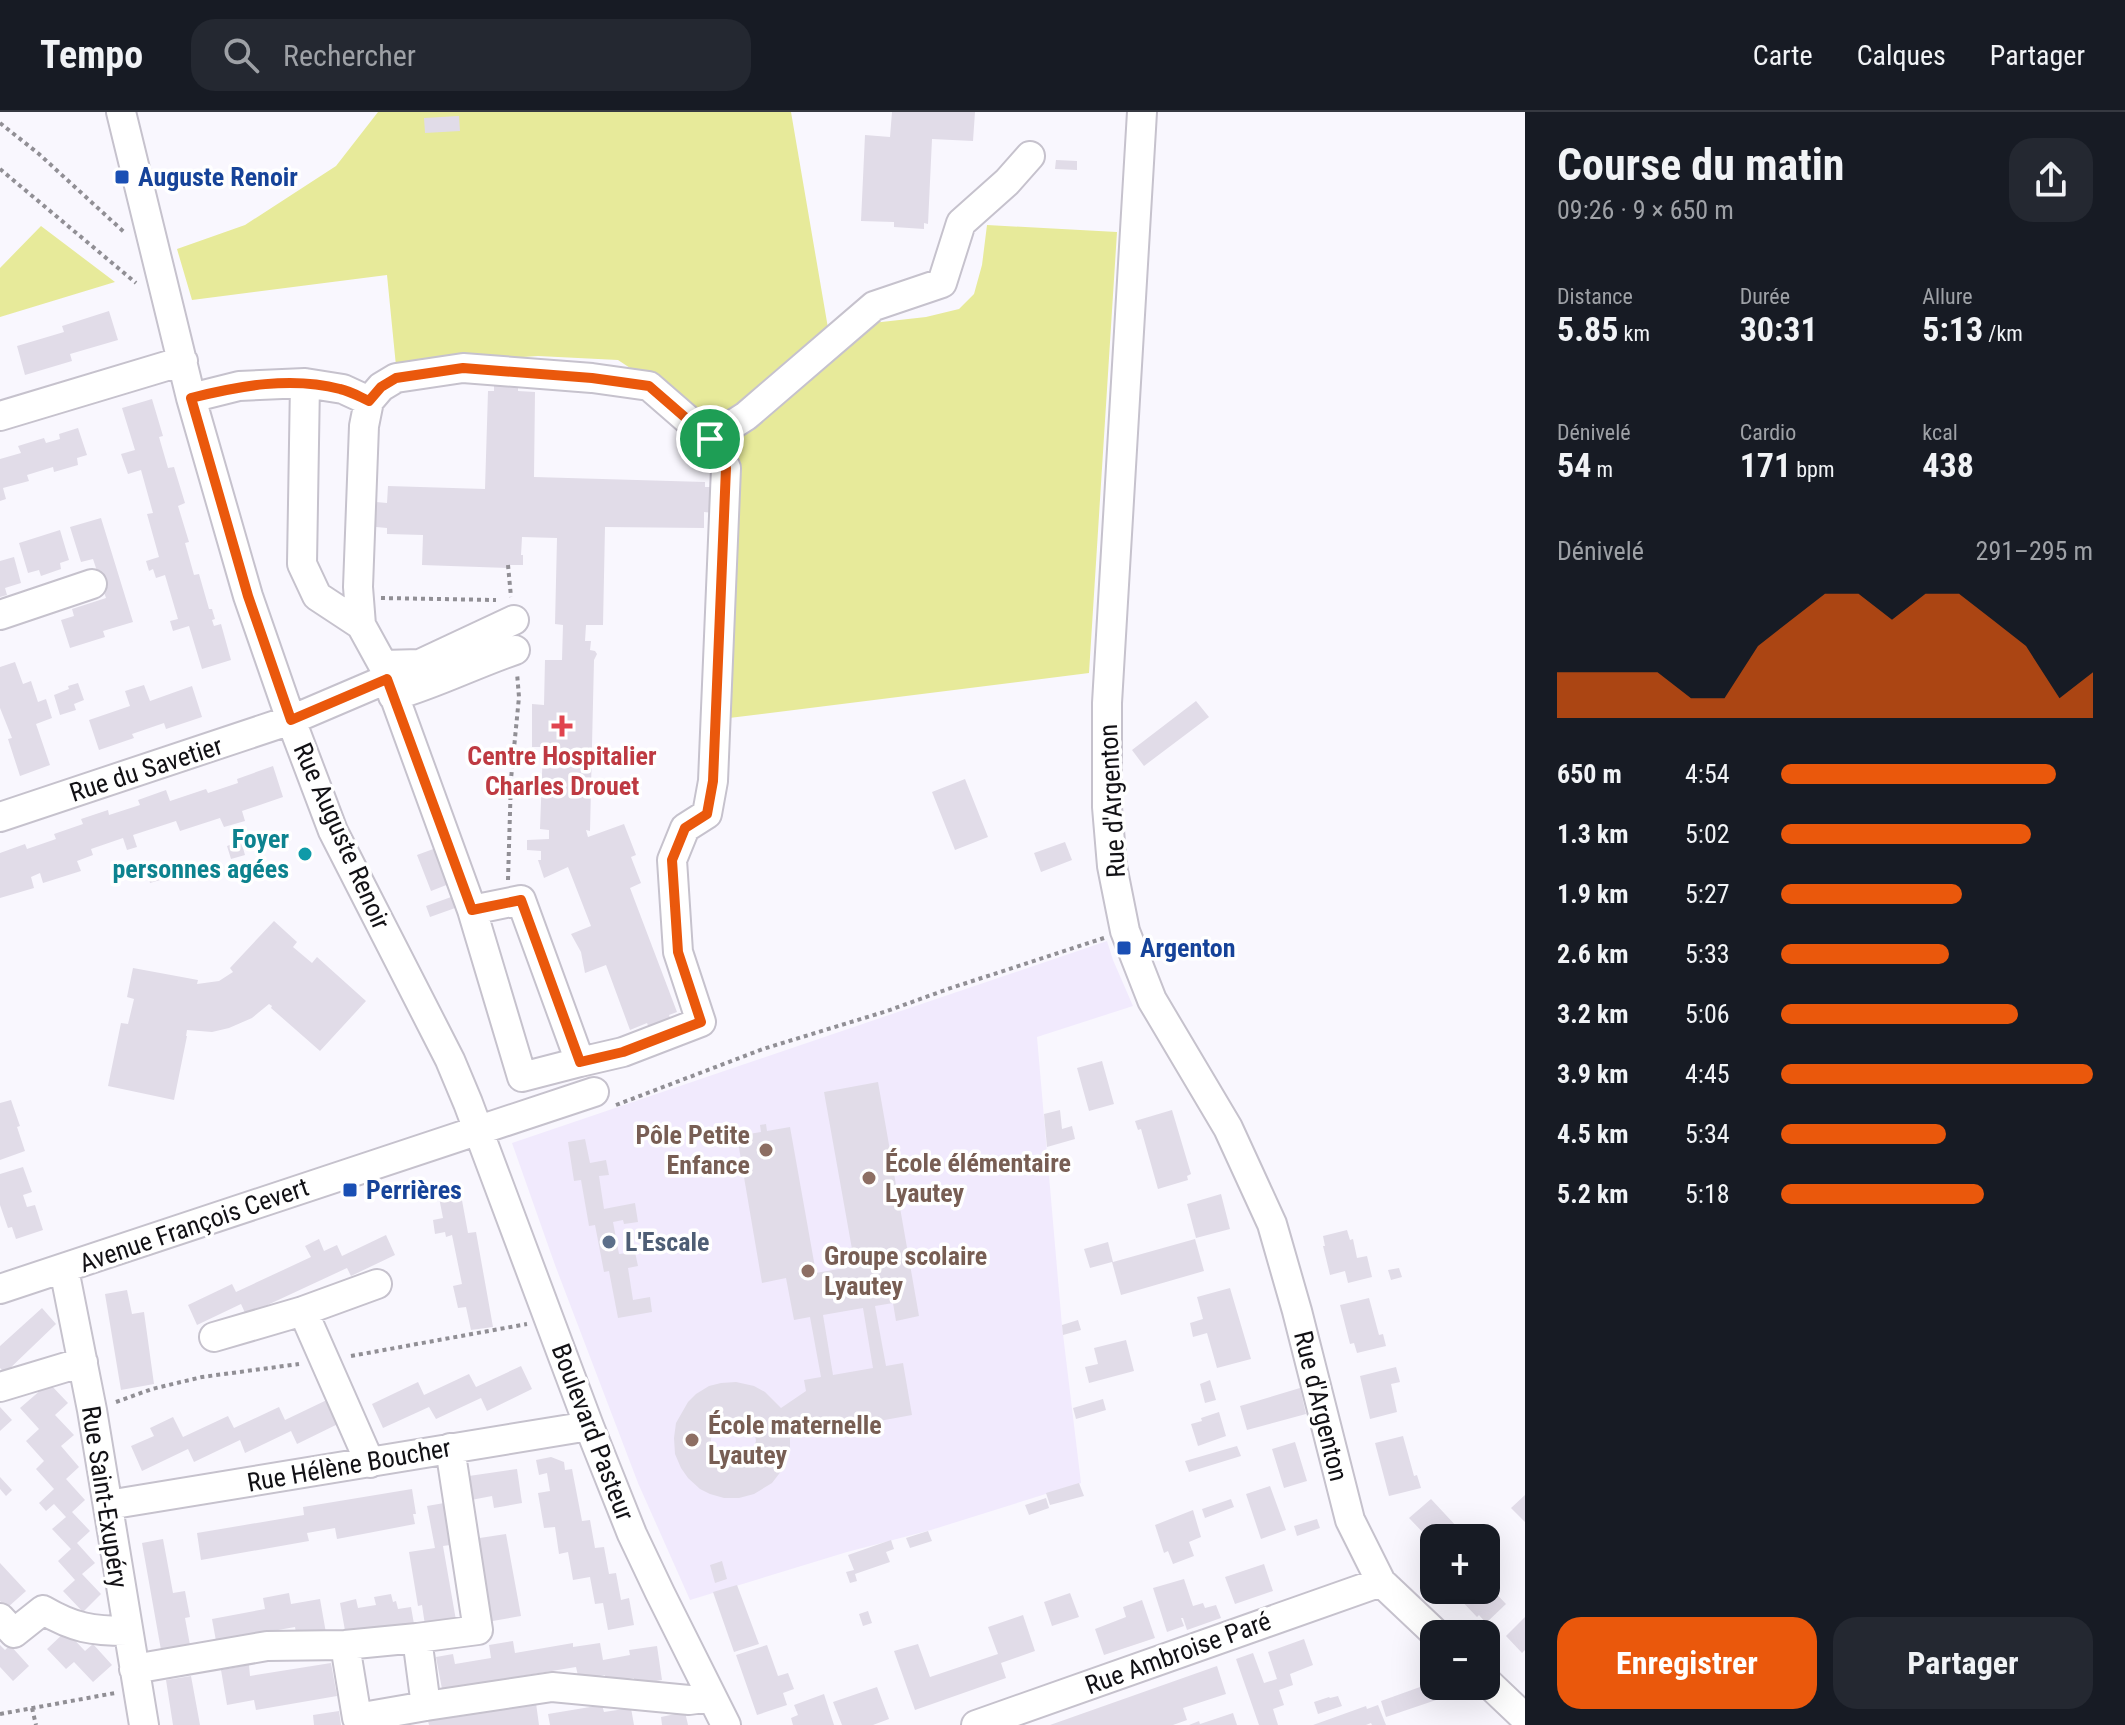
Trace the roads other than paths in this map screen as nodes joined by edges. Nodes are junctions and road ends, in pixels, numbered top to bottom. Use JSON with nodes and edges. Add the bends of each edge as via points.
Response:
{"nodes":[{"id":1,"x":121,"y":112,"type":"edge"},
{"id":2,"x":1142,"y":112,"type":"edge"},
{"id":3,"x":1030,"y":156,"type":"dead end"},
{"id":4,"x":183,"y":361,"type":"junction"},
{"id":5,"x":305,"y":383,"type":"junction"},
{"id":6,"x":191,"y":398,"type":"junction"},
{"id":7,"x":369,"y":401,"type":"junction"},
{"id":8,"x":0,"y":416,"type":"edge"},
{"id":9,"x":710,"y":439,"type":"junction"},
{"id":10,"x":92,"y":584,"type":"dead end"},
{"id":11,"x":512,"y":610,"type":"road end"},
{"id":12,"x":360,"y":612,"type":"junction"},
{"id":13,"x":0,"y":615,"type":"edge"},
{"id":14,"x":515,"y":650,"type":"road end"},
{"id":15,"x":387,"y":680,"type":"junction"},
{"id":16,"x":291,"y":720,"type":"junction"},
{"id":17,"x":0,"y":815,"type":"edge"},
{"id":18,"x":472,"y":910,"type":"junction"},
{"id":19,"x":580,"y":1062,"type":"junction"},
{"id":20,"x":594,"y":1092,"type":"road end"},
{"id":21,"x":479,"y":1131,"type":"junction"},
{"id":22,"x":64,"y":1269,"type":"junction"},
{"id":23,"x":377,"y":1284,"type":"dead end"},
{"id":24,"x":0,"y":1289,"type":"edge"},
{"id":25,"x":303,"y":1311,"type":"junction"},
{"id":26,"x":214,"y":1337,"type":"dead end"},
{"id":27,"x":83,"y":1362,"type":"junction"},
{"id":28,"x":0,"y":1387,"type":"edge"},
{"id":29,"x":589,"y":1426,"type":"junction"},
{"id":30,"x":450,"y":1448,"type":"junction"},
{"id":31,"x":370,"y":1463,"type":"junction"},
{"id":32,"x":108,"y":1505,"type":"junction"},
{"id":33,"x":1381,"y":1582,"type":"junction"},
{"id":34,"x":0,"y":1618,"type":"edge"},
{"id":35,"x":1421,"y":1620,"type":"edge"},
{"id":36,"x":127,"y":1631,"type":"junction"},
{"id":37,"x":417,"y":1638,"type":"junction"},
{"id":38,"x":345,"y":1645,"type":"junction"},
{"id":39,"x":136,"y":1679,"type":"junction"},
{"id":40,"x":1500,"y":1694,"type":"edge"},
{"id":41,"x":712,"y":1697,"type":"junction"},
{"id":42,"x":426,"y":1706,"type":"junction"},
{"id":43,"x":1525,"y":1718,"type":"edge"},
{"id":44,"x":144,"y":1725,"type":"edge"},
{"id":45,"x":726,"y":1725,"type":"edge"},
{"id":46,"x":976,"y":1725,"type":"edge"}],
"edges":[{"from":1,"to":4,"type":"street","name":"Rue Auguste Renoir"},
{"from":2,"to":33,"type":"street","name":"Rue d'Argenton","via":[[1107,703],[1112,866],[1125,931],[1152,1000],[1228,1128],[1272,1224],[1350,1520]]},
{"from":3,"to":9,"type":"street","via":[[961,223],[942,283],[874,306],[746,416]]},
{"from":4,"to":6,"type":"street","name":"Rue Auguste Renoir"},
{"from":4,"to":8,"type":"street"},
{"from":5,"to":6,"type":"street","via":[[239,386]]},
{"from":5,"to":7,"type":"street","via":[[343,389]]},
{"from":5,"to":12,"type":"street","via":[[302,564],[317,596]]},
{"from":6,"to":16,"type":"street","name":"Rue Auguste Renoir","via":[[248,596]]},
{"from":7,"to":9,"type":"street","via":[[396,378],[463,368],[592,378],[649,386]]},
{"from":7,"to":12,"type":"street"},
{"from":9,"to":19,"type":"street","via":[[726,468],[713,781],[707,814],[685,828],[672,860],[678,952],[701,1022],[623,1052]]},
{"from":10,"to":13,"type":"street"},
{"from":11,"to":15,"type":"street"},
{"from":12,"to":15,"type":"street"},
{"from":14,"to":15,"type":"street","via":[[420,689]]},
{"from":15,"to":16,"type":"street","name":"Rue du Savetier"},
{"from":15,"to":18,"type":"street"},
{"from":16,"to":17,"type":"street","name":"Rue du Savetier"},
{"from":16,"to":21,"type":"street","name":"Rue Auguste Renoir","via":[[333,831],[450,1060]]},
{"from":18,"to":19,"type":"street","via":[[521,900]]},
{"from":18,"to":19,"type":"street","via":[[522,1077]]},
{"from":20,"to":21,"type":"street","name":"Avenue François Cevert"},
{"from":21,"to":22,"type":"street","name":"Avenue François Cevert"},
{"from":21,"to":29,"type":"street","name":"Boulevard Pasteur"},
{"from":22,"to":24,"type":"street","name":"Avenue François Cevert"},
{"from":22,"to":27,"type":"street","name":"Rue Saint-Exupéry"},
{"from":23,"to":25,"type":"street"},
{"from":25,"to":26,"type":"street"},
{"from":25,"to":31,"type":"street"},
{"from":27,"to":28,"type":"street"},
{"from":27,"to":32,"type":"street","name":"Rue Saint-Exupéry"},
{"from":29,"to":30,"type":"street","name":"Rue Hélène Boucher"},
{"from":29,"to":41,"type":"street","name":"Boulevard Pasteur","via":[[632,1534]]},
{"from":30,"to":31,"type":"street","name":"Rue Hélène Boucher"},
{"from":30,"to":37,"type":"street","via":[[478,1630]]},
{"from":31,"to":32,"type":"street","name":"Rue Hélène Boucher"},
{"from":32,"to":36,"type":"street","name":"Rue Saint-Exupéry"},
{"from":33,"to":35,"type":"street"},
{"from":33,"to":46,"type":"street","name":"Rue Ambroise Paré"},
{"from":34,"to":36,"type":"street","via":[[14,1633],[43,1610],[91,1630]]},
{"from":36,"to":39,"type":"street","name":"Rue Saint-Exupéry"},
{"from":37,"to":38,"type":"street"},
{"from":37,"to":42,"type":"street"},
{"from":38,"to":39,"type":"street","via":[[267,1646]]},
{"from":38,"to":42,"type":"street","via":[[357,1718]]},
{"from":39,"to":44,"type":"street","name":"Rue Saint-Exupéry"},
{"from":40,"to":43,"type":"street"},
{"from":41,"to":42,"type":"street","via":[[689,1700],[552,1687]]},
{"from":41,"to":45,"type":"street","name":"Boulevard Pasteur"}]}
